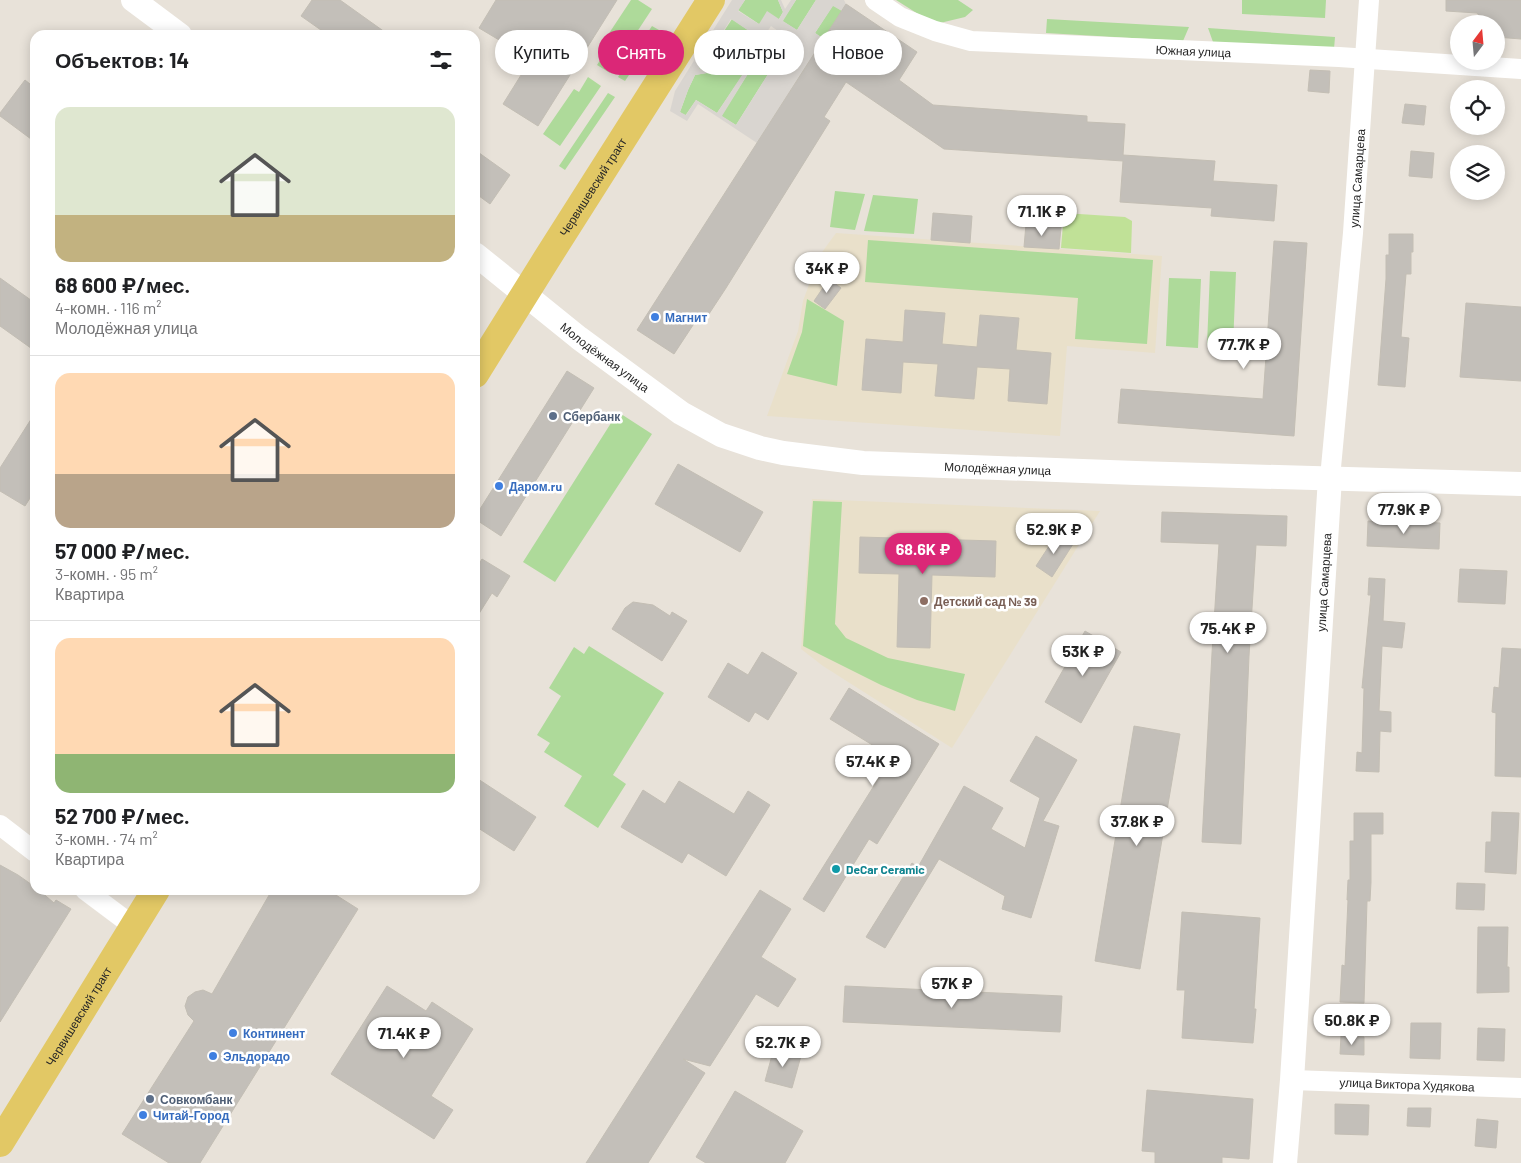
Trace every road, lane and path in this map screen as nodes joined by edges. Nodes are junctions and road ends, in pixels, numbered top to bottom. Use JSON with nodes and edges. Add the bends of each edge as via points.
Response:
{"nodes":[{"id":1,"x":133,"y":0,"type":"edge"},
{"id":2,"x":712,"y":0,"type":"edge"},
{"id":3,"x":875,"y":0,"type":"edge"},
{"id":4,"x":1370,"y":0,"type":"edge"},
{"id":5,"x":173,"y":30,"type":"edge"},
{"id":6,"x":1366,"y":59,"type":"junction"},
{"id":7,"x":1521,"y":69,"type":"edge"},
{"id":8,"x":480,"y":258,"type":"edge"},
{"id":9,"x":525,"y":294,"type":"junction"},
{"id":10,"x":480,"y":366,"type":"edge"},
{"id":11,"x":1330,"y":478,"type":"junction"},
{"id":12,"x":1521,"y":484,"type":"edge"},
{"id":13,"x":0,"y":825,"type":"edge"},
{"id":14,"x":30,"y":848,"type":"edge"},
{"id":15,"x":92,"y":895,"type":"edge"},
{"id":16,"x":153,"y":895,"type":"edge"},
{"id":17,"x":133,"y":926,"type":"junction"},
{"id":18,"x":1292,"y":1080,"type":"junction"},
{"id":19,"x":1521,"y":1088,"type":"edge"},
{"id":20,"x":0,"y":1143,"type":"edge"},
{"id":21,"x":1285,"y":1163,"type":"edge"}],
"edges":[{"from":1,"to":5,"type":"street"},
{"from":2,"to":9,"type":"main road","name":"Червишевский тракт"},
{"from":3,"to":6,"type":"street","name":"Южная улица","via":[[900,17],[971,41]]},
{"from":4,"to":6,"type":"street","name":"улица Самарцева"},
{"from":6,"to":7,"type":"street","name":"Южная улица"},
{"from":6,"to":11,"type":"street","name":"улица Самарцева"},
{"from":8,"to":9,"type":"street","name":"Молодёжная улица"},
{"from":9,"to":10,"type":"main road","name":"Червишевский тракт"},
{"from":9,"to":11,"type":"street","name":"Молодёжная улица","via":[[680,413],[721,435],[760,448],[863,463]]},
{"from":11,"to":12,"type":"street","name":"Молодёжная улица"},
{"from":11,"to":18,"type":"street","name":"улица Самарцева"},
{"from":13,"to":14,"type":"street"},
{"from":15,"to":17,"type":"street"},
{"from":16,"to":17,"type":"main road","name":"Червишевский тракт"},
{"from":17,"to":20,"type":"main road","name":"Червишевский тракт"},
{"from":18,"to":19,"type":"street","name":"улица Виктора Худякова"},
{"from":18,"to":21,"type":"street","name":"улица Самарцева"}]}
